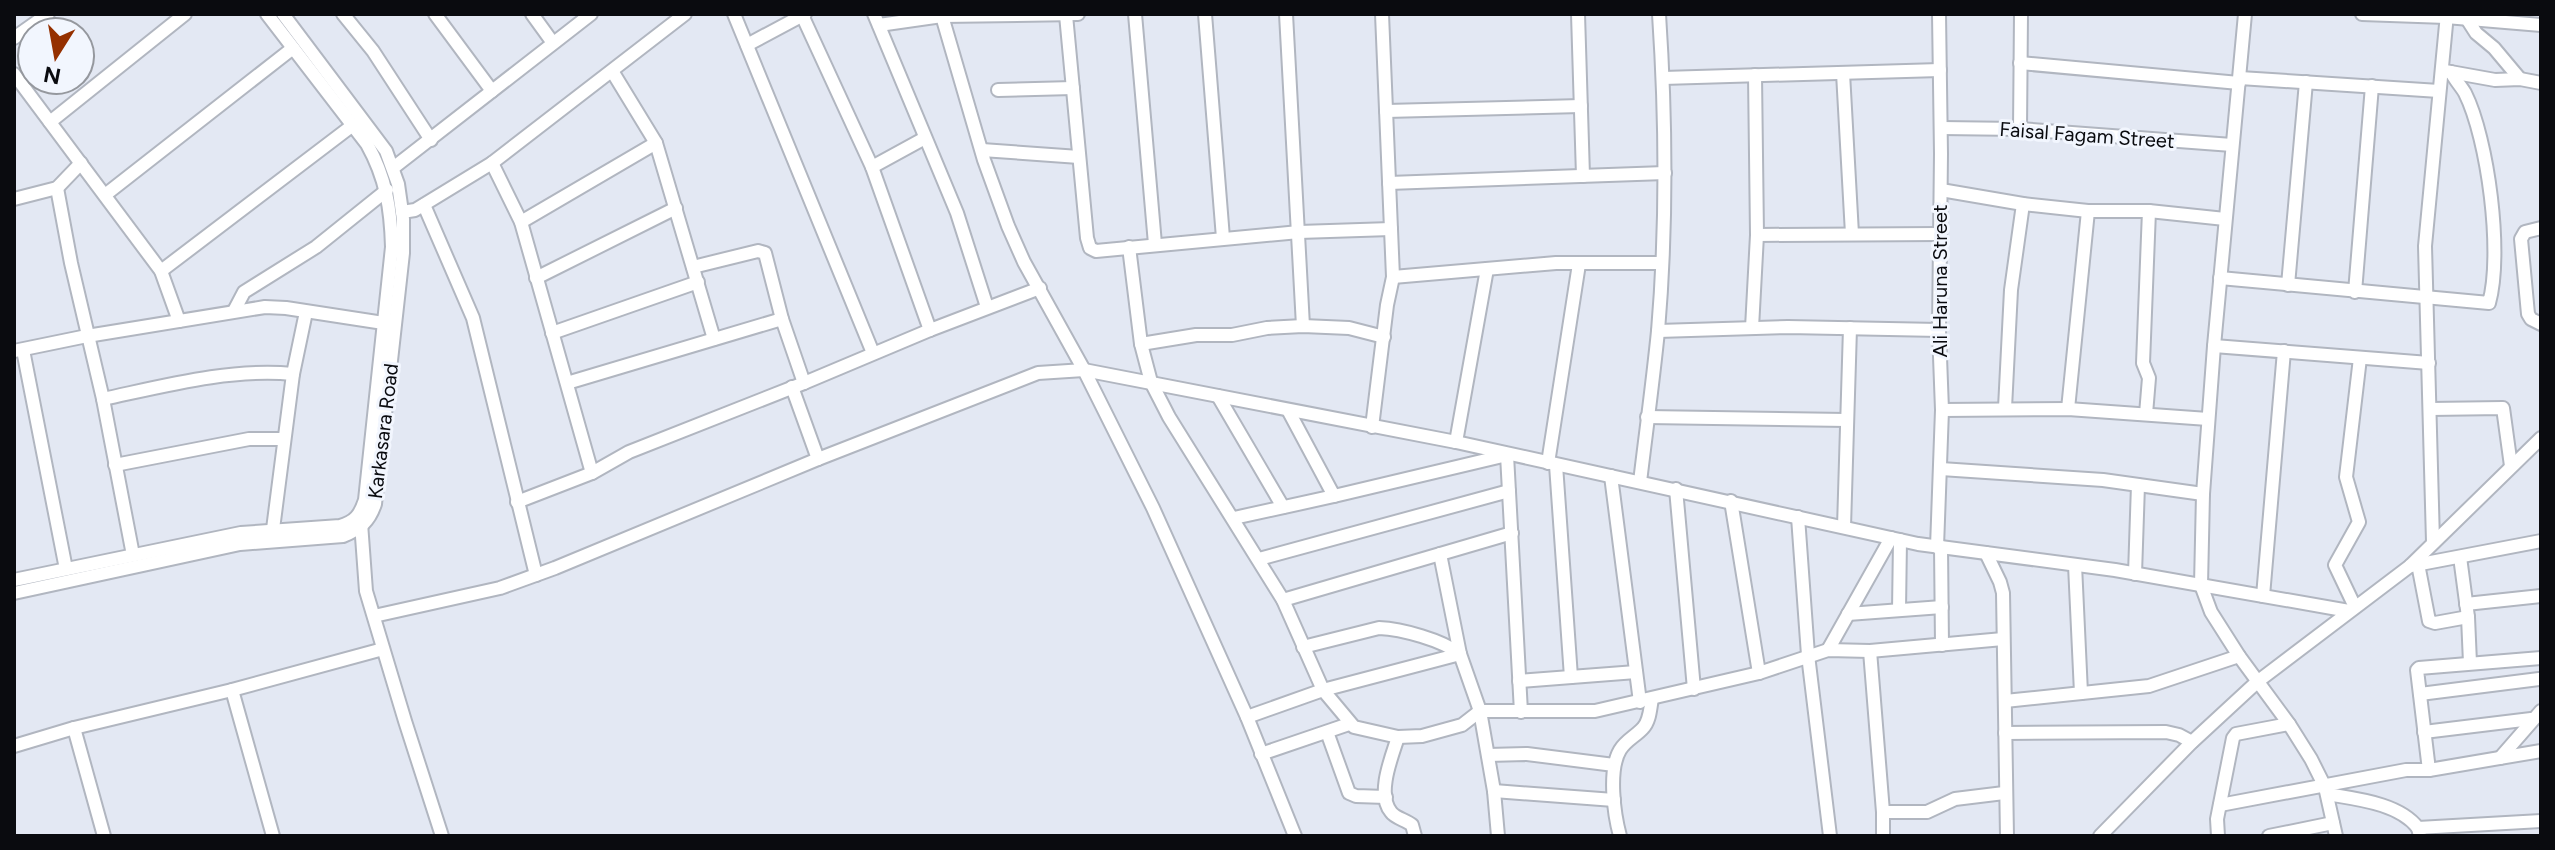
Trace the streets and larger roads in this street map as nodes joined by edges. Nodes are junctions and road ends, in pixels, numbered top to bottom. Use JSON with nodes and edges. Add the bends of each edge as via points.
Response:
{"nodes":[{"id":1,"x":185,"y":14,"type":"edge"},
{"id":2,"x":267,"y":14,"type":"edge"},
{"id":3,"x":283,"y":14,"type":"edge"},
{"id":4,"x":343,"y":14,"type":"edge"},
{"id":5,"x":435,"y":14,"type":"edge"},
{"id":6,"x":532,"y":14,"type":"edge"},
{"id":7,"x":591,"y":14,"type":"edge"},
{"id":8,"x":685,"y":14,"type":"edge"},
{"id":9,"x":734,"y":14,"type":"edge"},
{"id":10,"x":1078,"y":14,"type":"edge"},
{"id":11,"x":1135,"y":14,"type":"edge"},
{"id":12,"x":1205,"y":14,"type":"edge"},
{"id":13,"x":1286,"y":14,"type":"edge"},
{"id":14,"x":1382,"y":14,"type":"edge"},
{"id":15,"x":1578,"y":14,"type":"edge"},
{"id":16,"x":1659,"y":14,"type":"edge"},
{"id":17,"x":1939,"y":14,"type":"edge"},
{"id":18,"x":2021,"y":14,"type":"edge"},
{"id":19,"x":2245,"y":14,"type":"edge"},
{"id":20,"x":2362,"y":14,"type":"edge"},
{"id":21,"x":804,"y":15,"type":"edge"},
{"id":22,"x":1066,"y":15,"type":"edge"},
{"id":23,"x":942,"y":16,"type":"junction"},
{"id":24,"x":2446,"y":16,"type":"edge"},
{"id":25,"x":2467,"y":19,"type":"junction"},
{"id":26,"x":877,"y":20,"type":"edge"},
{"id":27,"x":2541,"y":25,"type":"edge"},
{"id":28,"x":553,"y":43,"type":"junction"},
{"id":29,"x":747,"y":45,"type":"junction"},
{"id":30,"x":293,"y":48,"type":"junction"},
{"id":31,"x":2020,"y":63,"type":"junction"},
{"id":32,"x":1940,"y":70,"type":"junction"},
{"id":33,"x":612,"y":71,"type":"junction"},
{"id":34,"x":2446,"y":72,"type":"junction"},
{"id":35,"x":1843,"y":73,"type":"junction"},
{"id":36,"x":14,"y":74,"type":"edge"},
{"id":37,"x":1755,"y":75,"type":"junction"},
{"id":38,"x":1663,"y":78,"type":"junction"},
{"id":39,"x":2520,"y":79,"type":"junction"},
{"id":40,"x":2240,"y":80,"type":"junction"},
{"id":41,"x":2306,"y":82,"type":"junction"},
{"id":42,"x":2541,"y":83,"type":"edge"},
{"id":43,"x":2372,"y":86,"type":"junction"},
{"id":44,"x":1073,"y":88,"type":"junction"},
{"id":45,"x":998,"y":90,"type":"dead end"},
{"id":46,"x":492,"y":91,"type":"junction"},
{"id":47,"x":2439,"y":91,"type":"junction"},
{"id":48,"x":1581,"y":106,"type":"junction"},
{"id":49,"x":1386,"y":111,"type":"junction"},
{"id":50,"x":50,"y":122,"type":"junction"},
{"id":51,"x":353,"y":125,"type":"junction"},
{"id":52,"x":1941,"y":128,"type":"junction"},
{"id":53,"x":2020,"y":129,"type":"junction"},
{"id":54,"x":925,"y":138,"type":"junction"},
{"id":55,"x":431,"y":140,"type":"junction"},
{"id":56,"x":656,"y":143,"type":"junction"},
{"id":57,"x":2232,"y":145,"type":"junction"},
{"id":58,"x":982,"y":150,"type":"junction"},
{"id":59,"x":1079,"y":157,"type":"junction"},
{"id":60,"x":81,"y":163,"type":"junction"},
{"id":61,"x":492,"y":163,"type":"junction"},
{"id":62,"x":872,"y":167,"type":"junction"},
{"id":63,"x":393,"y":168,"type":"junction"},
{"id":64,"x":1665,"y":173,"type":"junction"},
{"id":65,"x":1583,"y":176,"type":"junction"},
{"id":66,"x":1389,"y":183,"type":"junction"},
{"id":67,"x":57,"y":188,"type":"junction"},
{"id":68,"x":387,"y":190,"type":"junction"},
{"id":69,"x":1941,"y":190,"type":"junction"},
{"id":70,"x":105,"y":195,"type":"junction"},
{"id":71,"x":14,"y":199,"type":"edge"},
{"id":72,"x":2023,"y":204,"type":"junction"},
{"id":73,"x":424,"y":205,"type":"junction"},
{"id":74,"x":676,"y":208,"type":"junction"},
{"id":75,"x":2088,"y":211,"type":"junction"},
{"id":76,"x":2149,"y":211,"type":"junction"},
{"id":77,"x":402,"y":212,"type":"junction"},
{"id":78,"x":2225,"y":219,"type":"junction"},
{"id":79,"x":521,"y":222,"type":"junction"},
{"id":80,"x":2541,"y":228,"type":"edge"},
{"id":81,"x":1391,"y":229,"type":"junction"},
{"id":82,"x":1299,"y":232,"type":"junction"},
{"id":83,"x":1852,"y":234,"type":"junction"},
{"id":84,"x":1940,"y":234,"type":"junction"},
{"id":85,"x":1757,"y":235,"type":"junction"},
{"id":86,"x":1223,"y":238,"type":"junction"},
{"id":87,"x":1155,"y":244,"type":"junction"},
{"id":88,"x":1129,"y":247,"type":"junction"},
{"id":89,"x":1662,"y":263,"type":"junction"},
{"id":90,"x":1579,"y":264,"type":"junction"},
{"id":91,"x":693,"y":267,"type":"junction"},
{"id":92,"x":1487,"y":269,"type":"junction"},
{"id":93,"x":161,"y":271,"type":"junction"},
{"id":94,"x":1393,"y":277,"type":"junction"},
{"id":95,"x":536,"y":278,"type":"junction"},
{"id":96,"x":2220,"y":278,"type":"junction"},
{"id":97,"x":698,"y":282,"type":"junction"},
{"id":98,"x":2288,"y":285,"type":"junction"},
{"id":99,"x":1040,"y":288,"type":"junction"},
{"id":100,"x":2355,"y":292,"type":"junction"},
{"id":101,"x":2426,"y":299,"type":"junction"},
{"id":102,"x":987,"y":307,"type":"junction"},
{"id":103,"x":234,"y":311,"type":"junction"},
{"id":104,"x":306,"y":312,"type":"junction"},
{"id":105,"x":782,"y":319,"type":"junction"},
{"id":106,"x":179,"y":321,"type":"junction"},
{"id":107,"x":389,"y":324,"type":"junction"},
{"id":108,"x":2541,"y":324,"type":"edge"},
{"id":109,"x":1303,"y":326,"type":"junction"},
{"id":110,"x":1752,"y":328,"type":"junction"},
{"id":111,"x":1850,"y":328,"type":"junction"},
{"id":112,"x":930,"y":330,"type":"junction"},
{"id":113,"x":1939,"y":330,"type":"junction"},
{"id":114,"x":1658,"y":331,"type":"junction"},
{"id":115,"x":552,"y":333,"type":"junction"},
{"id":116,"x":87,"y":336,"type":"junction"},
{"id":117,"x":1384,"y":337,"type":"junction"},
{"id":118,"x":714,"y":339,"type":"junction"},
{"id":119,"x":1141,"y":344,"type":"junction"},
{"id":120,"x":2214,"y":346,"type":"junction"},
{"id":121,"x":18,"y":351,"type":"edge"},
{"id":122,"x":2284,"y":351,"type":"junction"},
{"id":123,"x":873,"y":353,"type":"junction"},
{"id":124,"x":2360,"y":358,"type":"junction"},
{"id":125,"x":2429,"y":363,"type":"junction"},
{"id":126,"x":1084,"y":370,"type":"junction"},
{"id":127,"x":293,"y":374,"type":"junction"},
{"id":128,"x":1151,"y":382,"type":"junction"},
{"id":129,"x":567,"y":383,"type":"junction"},
{"id":130,"x":798,"y":385,"type":"junction"},
{"id":131,"x":1218,"y":396,"type":"junction"},
{"id":132,"x":103,"y":399,"type":"junction"},
{"id":133,"x":2005,"y":408,"type":"junction"},
{"id":134,"x":2068,"y":409,"type":"junction"},
{"id":135,"x":2430,"y":409,"type":"junction"},
{"id":136,"x":1288,"y":410,"type":"junction"},
{"id":137,"x":1942,"y":410,"type":"junction"},
{"id":138,"x":2146,"y":414,"type":"junction"},
{"id":139,"x":1647,"y":417,"type":"junction"},
{"id":140,"x":2208,"y":419,"type":"junction"},
{"id":141,"x":1847,"y":420,"type":"junction"},
{"id":142,"x":1372,"y":427,"type":"junction"},
{"id":143,"x":2541,"y":438,"type":"edge"},
{"id":144,"x":284,"y":439,"type":"junction"},
{"id":145,"x":1456,"y":442,"type":"junction"},
{"id":146,"x":1507,"y":455,"type":"junction"},
{"id":147,"x":818,"y":459,"type":"junction"},
{"id":148,"x":1552,"y":464,"type":"junction"},
{"id":149,"x":115,"y":465,"type":"junction"},
{"id":150,"x":2511,"y":466,"type":"junction"},
{"id":151,"x":1941,"y":469,"type":"junction"},
{"id":152,"x":592,"y":473,"type":"junction"},
{"id":153,"x":1611,"y":476,"type":"junction"},
{"id":154,"x":1640,"y":482,"type":"junction"},
{"id":155,"x":2138,"y":485,"type":"junction"},
{"id":156,"x":1676,"y":489,"type":"junction"},
{"id":157,"x":1509,"y":491,"type":"junction"},
{"id":158,"x":2203,"y":494,"type":"junction"},
{"id":159,"x":1334,"y":496,"type":"junction"},
{"id":160,"x":1731,"y":501,"type":"junction"},
{"id":161,"x":517,"y":502,"type":"junction"},
{"id":162,"x":1283,"y":507,"type":"junction"},
{"id":163,"x":360,"y":513,"type":"junction"},
{"id":164,"x":1798,"y":517,"type":"junction"},
{"id":165,"x":1234,"y":518,"type":"junction"},
{"id":166,"x":361,"y":527,"type":"junction"},
{"id":167,"x":1844,"y":527,"type":"junction"},
{"id":168,"x":273,"y":529,"type":"junction"},
{"id":169,"x":1512,"y":533,"type":"junction"},
{"id":170,"x":1896,"y":539,"type":"junction"},
{"id":171,"x":2541,"y":541,"type":"edge"},
{"id":172,"x":2433,"y":542,"type":"junction"},
{"id":173,"x":1939,"y":547,"type":"junction"},
{"id":174,"x":1986,"y":553,"type":"junction"},
{"id":175,"x":1440,"y":554,"type":"junction"},
{"id":176,"x":133,"y":555,"type":"junction"},
{"id":177,"x":2460,"y":557,"type":"junction"},
{"id":178,"x":1259,"y":559,"type":"junction"},
{"id":179,"x":2075,"y":565,"type":"junction"},
{"id":180,"x":2414,"y":565,"type":"junction"},
{"id":181,"x":66,"y":569,"type":"junction"},
{"id":182,"x":2135,"y":574,"type":"junction"},
{"id":183,"x":536,"y":575,"type":"junction"},
{"id":184,"x":14,"y":580,"type":"edge"},
{"id":185,"x":2201,"y":585,"type":"junction"},
{"id":186,"x":14,"y":593,"type":"edge"},
{"id":187,"x":2263,"y":596,"type":"junction"},
{"id":188,"x":2541,"y":596,"type":"edge"},
{"id":189,"x":1283,"y":600,"type":"junction"},
{"id":190,"x":1942,"y":607,"type":"junction"},
{"id":191,"x":2352,"y":609,"type":"junction"},
{"id":192,"x":1899,"y":610,"type":"junction"},
{"id":193,"x":2467,"y":611,"type":"junction"},
{"id":194,"x":1848,"y":614,"type":"junction"},
{"id":195,"x":374,"y":616,"type":"junction"},
{"id":196,"x":2003,"y":639,"type":"junction"},
{"id":197,"x":1942,"y":645,"type":"junction"},
{"id":198,"x":1303,"y":647,"type":"junction"},
{"id":199,"x":383,"y":649,"type":"junction"},
{"id":200,"x":1828,"y":650,"type":"junction"},
{"id":201,"x":1870,"y":651,"type":"junction"},
{"id":202,"x":1460,"y":654,"type":"junction"},
{"id":203,"x":1808,"y":655,"type":"junction"},
{"id":204,"x":2239,"y":656,"type":"junction"},
{"id":205,"x":2541,"y":658,"type":"edge"},
{"id":206,"x":2470,"y":663,"type":"junction"},
{"id":207,"x":1636,"y":672,"type":"junction"},
{"id":208,"x":1759,"y":673,"type":"junction"},
{"id":209,"x":1571,"y":677,"type":"junction"},
{"id":210,"x":2540,"y":677,"type":"edge"},
{"id":211,"x":1519,"y":681,"type":"junction"},
{"id":212,"x":2257,"y":682,"type":"junction"},
{"id":213,"x":1694,"y":689,"type":"junction"},
{"id":214,"x":232,"y":690,"type":"junction"},
{"id":215,"x":1323,"y":690,"type":"junction"},
{"id":216,"x":2081,"y":693,"type":"junction"},
{"id":217,"x":2420,"y":694,"type":"junction"},
{"id":218,"x":1646,"y":700,"type":"junction"},
{"id":219,"x":2005,"y":701,"type":"junction"},
{"id":220,"x":1480,"y":711,"type":"junction"},
{"id":221,"x":1521,"y":712,"type":"junction"},
{"id":222,"x":2536,"y":715,"type":"edge"},
{"id":223,"x":1247,"y":717,"type":"junction"},
{"id":224,"x":1349,"y":724,"type":"junction"},
{"id":225,"x":2289,"y":724,"type":"junction"},
{"id":226,"x":74,"y":728,"type":"junction"},
{"id":227,"x":1327,"y":732,"type":"junction"},
{"id":228,"x":2424,"y":732,"type":"junction"},
{"id":229,"x":2005,"y":733,"type":"junction"},
{"id":230,"x":1398,"y":737,"type":"junction"},
{"id":231,"x":2192,"y":742,"type":"junction"},
{"id":232,"x":14,"y":746,"type":"edge"},
{"id":233,"x":2541,"y":751,"type":"edge"},
{"id":234,"x":1261,"y":754,"type":"junction"},
{"id":235,"x":1488,"y":755,"type":"junction"},
{"id":236,"x":2500,"y":758,"type":"junction"},
{"id":237,"x":1614,"y":765,"type":"junction"},
{"id":238,"x":2429,"y":770,"type":"junction"},
{"id":239,"x":2326,"y":790,"type":"junction"},
{"id":240,"x":1494,"y":791,"type":"junction"},
{"id":241,"x":2004,"y":793,"type":"junction"},
{"id":242,"x":1386,"y":797,"type":"junction"},
{"id":243,"x":1614,"y":800,"type":"junction"},
{"id":244,"x":2220,"y":805,"type":"junction"},
{"id":245,"x":1883,"y":812,"type":"junction"},
{"id":246,"x":2541,"y":821,"type":"edge"},
{"id":247,"x":2335,"y":829,"type":"edge"},
{"id":248,"x":2419,"y":832,"type":"edge"},
{"id":249,"x":104,"y":836,"type":"edge"},
{"id":250,"x":273,"y":836,"type":"edge"},
{"id":251,"x":442,"y":836,"type":"edge"},
{"id":252,"x":1295,"y":836,"type":"edge"},
{"id":253,"x":1415,"y":836,"type":"edge"},
{"id":254,"x":1498,"y":836,"type":"edge"},
{"id":255,"x":1620,"y":836,"type":"edge"},
{"id":256,"x":1830,"y":836,"type":"edge"},
{"id":257,"x":1883,"y":836,"type":"edge"},
{"id":258,"x":2007,"y":836,"type":"edge"},
{"id":259,"x":2100,"y":836,"type":"edge"},
{"id":260,"x":2218,"y":836,"type":"edge"},
{"id":261,"x":2269,"y":836,"type":"edge"}],
"edges":[{"from":1,"to":50,"type":"street"},
{"from":2,"to":30,"type":"street","name":"Karkasara Road"},
{"from":3,"to":63,"type":"street","name":"Karkasara Road","via":[[375,135]]},
{"from":4,"to":55,"type":"street"},
{"from":5,"to":46,"type":"street"},
{"from":6,"to":28,"type":"street"},
{"from":7,"to":28,"type":"street"},
{"from":8,"to":33,"type":"street"},
{"from":9,"to":29,"type":"street"},
{"from":10,"to":22,"type":"street"},
{"from":11,"to":87,"type":"street"},
{"from":12,"to":86,"type":"street"},
{"from":13,"to":82,"type":"street"},
{"from":14,"to":49,"type":"street"},
{"from":15,"to":48,"type":"street"},
{"from":16,"to":38,"type":"street"},
{"from":17,"to":32,"type":"street","name":"Ali Haruna Street"},
{"from":18,"to":31,"type":"street"},
{"from":19,"to":40,"type":"street"},
{"from":20,"to":24,"type":"street"},
{"from":21,"to":29,"type":"street"},
{"from":21,"to":62,"type":"street"},
{"from":22,"to":23,"type":"street"},
{"from":22,"to":44,"type":"street"},
{"from":23,"to":26,"type":"street"},
{"from":23,"to":58,"type":"street"},
{"from":24,"to":25,"type":"street"},
{"from":24,"to":34,"type":"street"},
{"from":25,"to":27,"type":"street"},
{"from":25,"to":39,"type":"street"},
{"from":26,"to":54,"type":"street"},
{"from":28,"to":46,"type":"street"},
{"from":29,"to":123,"type":"street"},
{"from":30,"to":51,"type":"street","name":"Karkasara Road"},
{"from":30,"to":70,"type":"street"},
{"from":31,"to":40,"type":"street"},
{"from":31,"to":53,"type":"street"},
{"from":32,"to":35,"type":"street"},
{"from":32,"to":52,"type":"street","name":"Ali Haruna Street"},
{"from":33,"to":56,"type":"street"},
{"from":33,"to":61,"type":"street"},
{"from":34,"to":39,"type":"street"},
{"from":34,"to":47,"type":"street"},
{"from":34,"to":101,"type":"street","via":[[2465,94],[2486,158],[2493,232],[2490,300]]},
{"from":35,"to":37,"type":"street"},
{"from":35,"to":83,"type":"street"},
{"from":36,"to":50,"type":"street"},
{"from":37,"to":38,"type":"street"},
{"from":37,"to":85,"type":"street"},
{"from":38,"to":64,"type":"street"},
{"from":39,"to":42,"type":"street"},
{"from":40,"to":41,"type":"street"},
{"from":40,"to":57,"type":"street"},
{"from":41,"to":43,"type":"street"},
{"from":41,"to":98,"type":"street"},
{"from":43,"to":47,"type":"street"},
{"from":43,"to":100,"type":"street"},
{"from":44,"to":45,"type":"street"},
{"from":44,"to":59,"type":"street"},
{"from":46,"to":55,"type":"street"},
{"from":47,"to":101,"type":"street","via":[[2425,246]]},
{"from":48,"to":49,"type":"street"},
{"from":48,"to":65,"type":"street"},
{"from":49,"to":66,"type":"street"},
{"from":50,"to":60,"type":"street"},
{"from":51,"to":68,"type":"street","name":"Karkasara Road","via":[[377,161]]},
{"from":51,"to":93,"type":"street"},
{"from":52,"to":53,"type":"street","name":"Faisal Fagam Street"},
{"from":52,"to":69,"type":"street","name":"Ali Haruna Street"},
{"from":53,"to":57,"type":"street","name":"Faisal Fagam Street"},
{"from":54,"to":62,"type":"street"},
{"from":54,"to":102,"type":"street","via":[[957,213]]},
{"from":55,"to":63,"type":"street"},
{"from":56,"to":74,"type":"street"},
{"from":56,"to":79,"type":"street"},
{"from":57,"to":78,"type":"street"},
{"from":58,"to":59,"type":"street"},
{"from":58,"to":99,"type":"street","via":[[1008,226]]},
{"from":59,"to":88,"type":"street","via":[[1090,248]]},
{"from":60,"to":67,"type":"street"},
{"from":60,"to":70,"type":"street"},
{"from":61,"to":73,"type":"street"},
{"from":61,"to":79,"type":"street"},
{"from":62,"to":112,"type":"street"},
{"from":63,"to":77,"type":"street","name":"Karkasara Road"},
{"from":64,"to":65,"type":"street"},
{"from":64,"to":89,"type":"street"},
{"from":65,"to":66,"type":"street"},
{"from":66,"to":81,"type":"street"},
{"from":67,"to":71,"type":"street"},
{"from":67,"to":116,"type":"street"},
{"from":68,"to":103,"type":"street","via":[[316,247],[244,292]]},
{"from":68,"to":107,"type":"street","name":"Karkasara Road","via":[[392,247]]},
{"from":69,"to":72,"type":"street"},
{"from":69,"to":84,"type":"street","name":"Ali Haruna Street"},
{"from":70,"to":93,"type":"street"},
{"from":72,"to":75,"type":"street"},
{"from":72,"to":133,"type":"street","via":[[2011,290]]},
{"from":73,"to":77,"type":"street"},
{"from":73,"to":161,"type":"street","via":[[473,318]]},
{"from":74,"to":91,"type":"street"},
{"from":74,"to":95,"type":"street"},
{"from":75,"to":76,"type":"street"},
{"from":75,"to":134,"type":"street"},
{"from":76,"to":78,"type":"street"},
{"from":76,"to":138,"type":"street"},
{"from":77,"to":107,"type":"street","name":"Karkasara Road","via":[[403,253]]},
{"from":78,"to":96,"type":"street"},
{"from":79,"to":95,"type":"street"},
{"from":80,"to":108,"type":"street","via":[[2525,232],[2521,239],[2528,314]]},
{"from":81,"to":82,"type":"street"},
{"from":81,"to":94,"type":"street"},
{"from":82,"to":86,"type":"street"},
{"from":82,"to":109,"type":"street"},
{"from":83,"to":84,"type":"street"},
{"from":83,"to":85,"type":"street"},
{"from":84,"to":113,"type":"street","name":"Ali Haruna Street"},
{"from":85,"to":110,"type":"street"},
{"from":86,"to":87,"type":"street"},
{"from":87,"to":88,"type":"street"},
{"from":88,"to":119,"type":"street"},
{"from":89,"to":90,"type":"street"},
{"from":89,"to":114,"type":"street"},
{"from":90,"to":92,"type":"street"},
{"from":90,"to":148,"type":"street"},
{"from":91,"to":97,"type":"street"},
{"from":91,"to":105,"type":"street","via":[[762,250]]},
{"from":92,"to":94,"type":"street"},
{"from":92,"to":145,"type":"street"},
{"from":93,"to":106,"type":"street"},
{"from":94,"to":117,"type":"street"},
{"from":95,"to":115,"type":"street"},
{"from":96,"to":98,"type":"street"},
{"from":96,"to":120,"type":"street"},
{"from":97,"to":115,"type":"street"},
{"from":97,"to":118,"type":"street"},
{"from":98,"to":100,"type":"street"},
{"from":99,"to":102,"type":"street"},
{"from":99,"to":126,"type":"street"},
{"from":100,"to":101,"type":"street"},
{"from":101,"to":125,"type":"street"},
{"from":102,"to":112,"type":"street"},
{"from":103,"to":104,"type":"street","via":[[265,307]]},
{"from":103,"to":106,"type":"street"},
{"from":104,"to":107,"type":"street"},
{"from":104,"to":127,"type":"street"},
{"from":105,"to":118,"type":"street"},
{"from":105,"to":130,"type":"street"},
{"from":106,"to":116,"type":"street"},
{"from":107,"to":163,"type":"street","name":"Karkasara Road"},
{"from":107,"to":166,"type":"street","name":"Karkasara Road","via":[[375,504]]},
{"from":109,"to":117,"type":"street","via":[[1349,328]]},
{"from":109,"to":119,"type":"street"},
{"from":110,"to":111,"type":"street"},
{"from":110,"to":114,"type":"street"},
{"from":111,"to":113,"type":"street"},
{"from":111,"to":141,"type":"street"},
{"from":112,"to":123,"type":"street"},
{"from":113,"to":137,"type":"street","name":"Ali Haruna Street"},
{"from":114,"to":139,"type":"street"},
{"from":115,"to":129,"type":"street"},
{"from":116,"to":121,"type":"street"},
{"from":116,"to":132,"type":"street"},
{"from":117,"to":142,"type":"street"},
{"from":118,"to":129,"type":"street"},
{"from":119,"to":128,"type":"street"},
{"from":120,"to":122,"type":"street"},
{"from":120,"to":140,"type":"street"},
{"from":121,"to":181,"type":"street"},
{"from":122,"to":124,"type":"street"},
{"from":122,"to":187,"type":"street"},
{"from":123,"to":130,"type":"street"},
{"from":124,"to":125,"type":"street"},
{"from":124,"to":191,"type":"street","via":[[2346,477],[2359,522],[2335,565]]},
{"from":125,"to":135,"type":"street"},
{"from":126,"to":128,"type":"street"},
{"from":126,"to":147,"type":"street","via":[[1038,373]]},
{"from":126,"to":223,"type":"street"},
{"from":127,"to":132,"type":"street","via":[[249,373]]},
{"from":127,"to":144,"type":"street"},
{"from":128,"to":131,"type":"street"},
{"from":128,"to":165,"type":"street"},
{"from":129,"to":152,"type":"street"},
{"from":130,"to":147,"type":"street"},
{"from":130,"to":152,"type":"street","via":[[629,452]]},
{"from":131,"to":136,"type":"street"},
{"from":131,"to":162,"type":"street"},
{"from":132,"to":149,"type":"street"},
{"from":133,"to":134,"type":"street"},
{"from":133,"to":137,"type":"street"},
{"from":134,"to":138,"type":"street"},
{"from":135,"to":150,"type":"street","via":[[2503,408]]},
{"from":135,"to":172,"type":"street"},
{"from":136,"to":142,"type":"street"},
{"from":136,"to":159,"type":"street"},
{"from":137,"to":151,"type":"street","name":"Ali Haruna Street"},
{"from":138,"to":140,"type":"street"},
{"from":139,"to":141,"type":"street"},
{"from":139,"to":154,"type":"street"},
{"from":140,"to":158,"type":"street"},
{"from":141,"to":167,"type":"street"},
{"from":142,"to":145,"type":"street"},
{"from":143,"to":150,"type":"street"},
{"from":144,"to":149,"type":"street","via":[[249,439]]},
{"from":144,"to":168,"type":"street"},
{"from":145,"to":146,"type":"street"},
{"from":146,"to":148,"type":"street"},
{"from":146,"to":157,"type":"street"},
{"from":146,"to":159,"type":"street"},
{"from":147,"to":183,"type":"street"},
{"from":148,"to":153,"type":"street"},
{"from":148,"to":209,"type":"street"},
{"from":149,"to":176,"type":"street"},
{"from":150,"to":172,"type":"street"},
{"from":151,"to":155,"type":"street"},
{"from":151,"to":173,"type":"street","name":"Ali Haruna Street"},
{"from":152,"to":161,"type":"street"},
{"from":153,"to":154,"type":"street"},
{"from":153,"to":207,"type":"street"},
{"from":154,"to":156,"type":"street"},
{"from":155,"to":158,"type":"street"},
{"from":155,"to":182,"type":"street"},
{"from":156,"to":160,"type":"street"},
{"from":156,"to":213,"type":"street"},
{"from":157,"to":169,"type":"street"},
{"from":157,"to":178,"type":"street"},
{"from":158,"to":185,"type":"street"},
{"from":159,"to":162,"type":"street"},
{"from":160,"to":164,"type":"street"},
{"from":160,"to":208,"type":"street"},
{"from":161,"to":183,"type":"street"},
{"from":162,"to":165,"type":"street"},
{"from":163,"to":166,"type":"street"},
{"from":163,"to":168,"type":"street","name":"Karkasara Road","via":[[340,526]]},
{"from":164,"to":167,"type":"street"},
{"from":164,"to":203,"type":"street"},
{"from":165,"to":178,"type":"street"},
{"from":166,"to":186,"type":"street","name":"Karkasara Road","via":[[343,536],[240,544]]},
{"from":166,"to":195,"type":"street","via":[[366,591]]},
{"from":167,"to":170,"type":"street"},
{"from":168,"to":176,"type":"street","name":"Karkasara Road"},
{"from":169,"to":175,"type":"street"},
{"from":169,"to":211,"type":"street"},
{"from":170,"to":173,"type":"street"},
{"from":170,"to":192,"type":"street"},
{"from":170,"to":194,"type":"street"},
{"from":171,"to":177,"type":"street"},
{"from":172,"to":180,"type":"street"},
{"from":173,"to":174,"type":"street"},
{"from":173,"to":190,"type":"street","name":"Ali Haruna Street"},
{"from":174,"to":179,"type":"street"},
{"from":174,"to":196,"type":"street","via":[[2003,593]]},
{"from":175,"to":189,"type":"street"},
{"from":175,"to":202,"type":"street"},
{"from":176,"to":181,"type":"street","name":"Karkasara Road"},
{"from":177,"to":180,"type":"street"},
{"from":177,"to":193,"type":"street"},
{"from":178,"to":189,"type":"street"},
{"from":179,"to":182,"type":"street"},
{"from":179,"to":216,"type":"street"},
{"from":180,"to":191,"type":"street"},
{"from":180,"to":193,"type":"street","via":[[2429,621]]},
{"from":181,"to":184,"type":"street","name":"Karkasara Road"},
{"from":182,"to":185,"type":"street"},
{"from":183,"to":195,"type":"street"},
{"from":185,"to":187,"type":"street"},
{"from":185,"to":204,"type":"street"},
{"from":187,"to":191,"type":"street"},
{"from":188,"to":193,"type":"street"},
{"from":189,"to":198,"type":"street"},
{"from":190,"to":192,"type":"street"},
{"from":190,"to":197,"type":"street","name":"Ali Haruna Street"},
{"from":191,"to":212,"type":"street"},
{"from":192,"to":194,"type":"street"},
{"from":193,"to":206,"type":"street"},
{"from":194,"to":200,"type":"street"},
{"from":195,"to":199,"type":"street"},
{"from":196,"to":197,"type":"street"},
{"from":196,"to":219,"type":"street"},
{"from":197,"to":201,"type":"street"},
{"from":198,"to":202,"type":"street","via":[[1391,628]]},
{"from":198,"to":215,"type":"street"},
{"from":199,"to":214,"type":"street"},
{"from":199,"to":251,"type":"street"},
{"from":200,"to":201,"type":"street"},
{"from":200,"to":203,"type":"street"},
{"from":201,"to":245,"type":"street"},
{"from":202,"to":215,"type":"street"},
{"from":202,"to":220,"type":"street"},
{"from":203,"to":208,"type":"street"},
{"from":203,"to":256,"type":"street"},
{"from":204,"to":212,"type":"street"},
{"from":204,"to":216,"type":"street","via":[[2149,686]]},
{"from":205,"to":206,"type":"street"},
{"from":206,"to":217,"type":"street","via":[[2419,668]]},
{"from":207,"to":209,"type":"street"},
{"from":207,"to":218,"type":"street"},
{"from":208,"to":213,"type":"street"},
{"from":209,"to":211,"type":"street"},
{"from":210,"to":217,"type":"street"},
{"from":211,"to":221,"type":"street"},
{"from":212,"to":225,"type":"street"},
{"from":212,"to":231,"type":"street"},
{"from":213,"to":218,"type":"street"},
{"from":214,"to":226,"type":"street"},
{"from":214,"to":250,"type":"street"},
{"from":215,"to":223,"type":"street"},
{"from":215,"to":224,"type":"street"},
{"from":216,"to":219,"type":"street"},
{"from":217,"to":228,"type":"street"},
{"from":218,"to":221,"type":"street","via":[[1595,711]]},
{"from":218,"to":237,"type":"street","via":[[1647,721]]},
{"from":219,"to":229,"type":"street"},
{"from":220,"to":221,"type":"street"},
{"from":220,"to":230,"type":"street","via":[[1440,732]]},
{"from":220,"to":235,"type":"street"},
{"from":222,"to":228,"type":"street"},
{"from":222,"to":236,"type":"street"},
{"from":223,"to":234,"type":"street"},
{"from":224,"to":227,"type":"street"},
{"from":224,"to":230,"type":"street"},
{"from":225,"to":239,"type":"street"},
{"from":225,"to":244,"type":"street","via":[[2236,734]]},
{"from":226,"to":232,"type":"street"},
{"from":226,"to":249,"type":"street"},
{"from":227,"to":234,"type":"street"},
{"from":227,"to":242,"type":"street","via":[[1349,793]]},
{"from":228,"to":238,"type":"street"},
{"from":229,"to":231,"type":"street","via":[[2166,732]]},
{"from":229,"to":241,"type":"street"},
{"from":230,"to":242,"type":"street","via":[[1385,780]]},
{"from":231,"to":259,"type":"street"},
{"from":233,"to":236,"type":"street"},
{"from":234,"to":252,"type":"street"},
{"from":235,"to":237,"type":"street","via":[[1527,754]]},
{"from":235,"to":240,"type":"street"},
{"from":236,"to":238,"type":"street"},
{"from":237,"to":243,"type":"street"},
{"from":238,"to":239,"type":"street","via":[[2406,770]]},
{"from":239,"to":244,"type":"street"},
{"from":239,"to":247,"type":"street"},
{"from":239,"to":248,"type":"street","via":[[2406,814]]},
{"from":240,"to":243,"type":"street"},
{"from":240,"to":254,"type":"street"},
{"from":241,"to":245,"type":"street","via":[[1955,799],[1927,812]]},
{"from":241,"to":258,"type":"street"},
{"from":242,"to":253,"type":"street","via":[[1393,814],[1412,825]]},
{"from":243,"to":255,"type":"street"},
{"from":244,"to":260,"type":"street"},
{"from":245,"to":257,"type":"street"},
{"from":246,"to":248,"type":"street"},
{"from":247,"to":261,"type":"street"}]}
